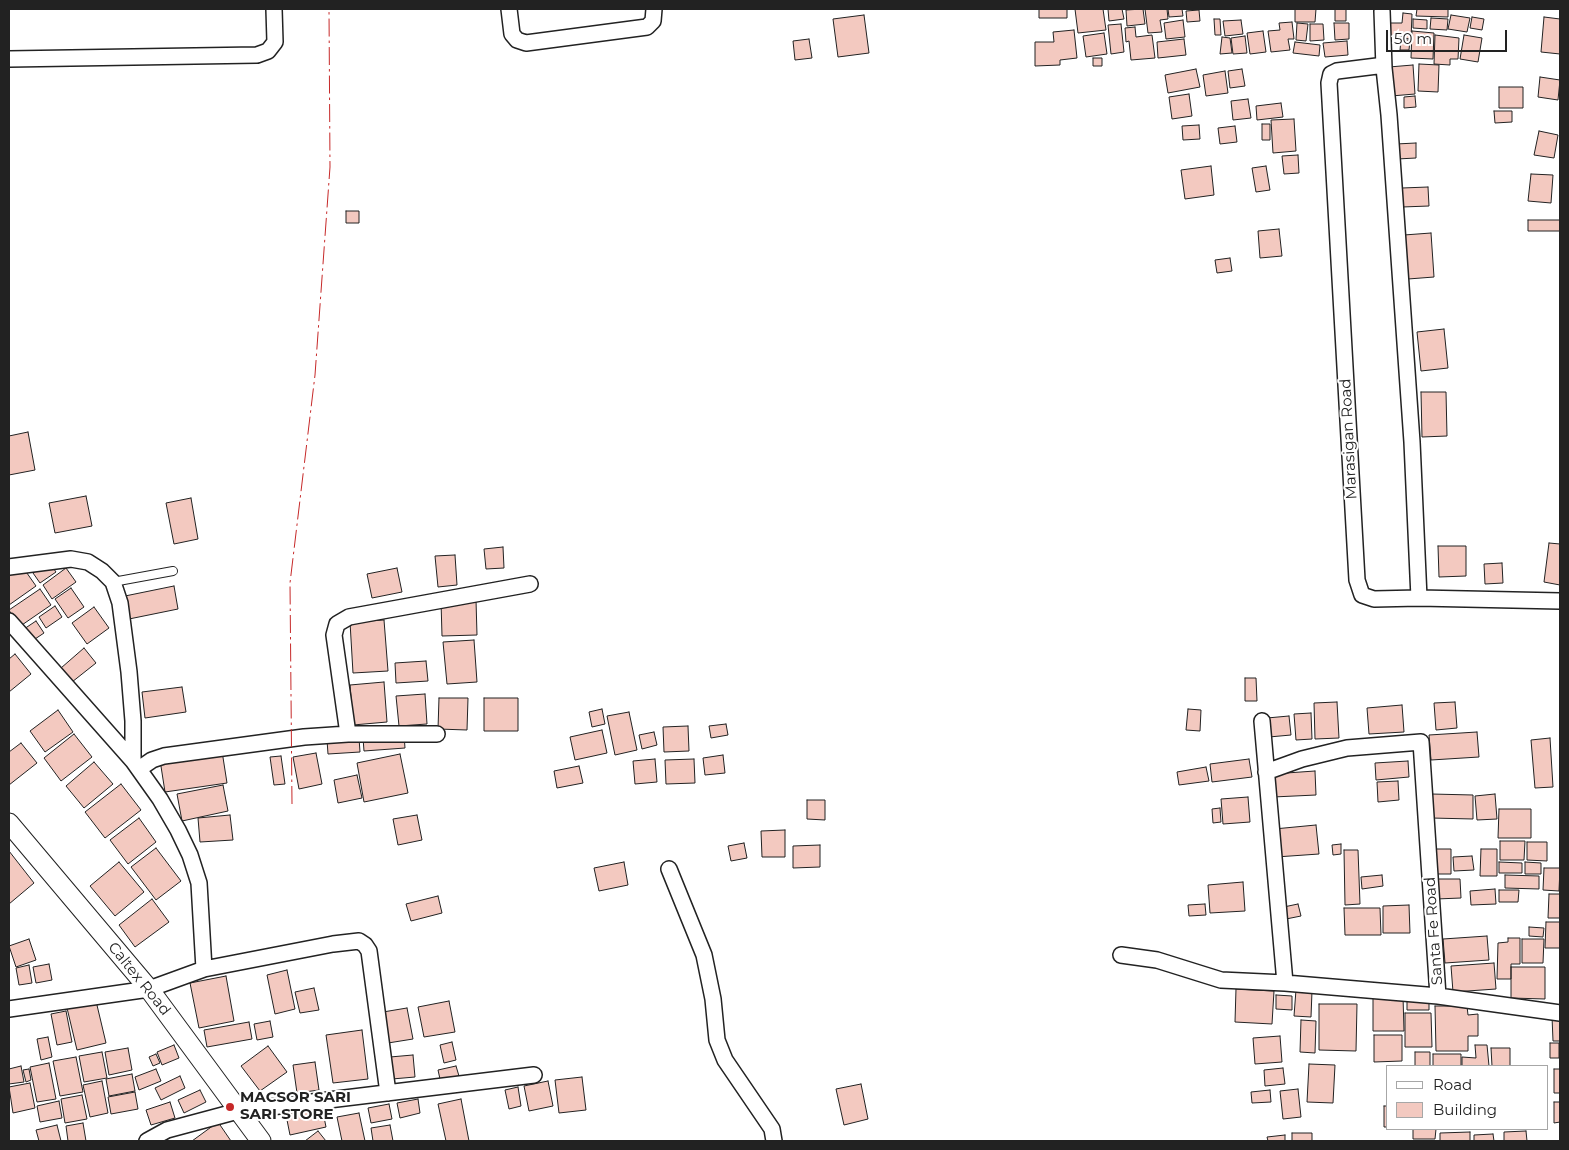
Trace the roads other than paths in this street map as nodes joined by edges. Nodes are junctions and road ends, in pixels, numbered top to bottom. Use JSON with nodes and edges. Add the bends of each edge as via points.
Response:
{"nodes":[{"id":1,"x":274,"y":9,"type":"edge"},
{"id":2,"x":509,"y":9,"type":"edge"},
{"id":3,"x":654,"y":9,"type":"edge"},
{"id":4,"x":1382,"y":11,"type":"dead end"},
{"id":5,"x":9,"y":59,"type":"edge"},
{"id":6,"x":1384,"y":68,"type":"junction"},
{"id":7,"x":9,"y":567,"type":"edge"},
{"id":8,"x":173,"y":571,"type":"dead end"},
{"id":9,"x":112,"y":582,"type":"junction"},
{"id":10,"x":530,"y":584,"type":"dead end"},
{"id":11,"x":1419,"y":598,"type":"junction"},
{"id":12,"x":1560,"y":601,"type":"edge"},
{"id":13,"x":9,"y":621,"type":"edge"},
{"id":14,"x":1262,"y":721,"type":"dead end"},
{"id":15,"x":348,"y":734,"type":"junction"},
{"id":16,"x":437,"y":734,"type":"dead end"},
{"id":17,"x":136,"y":765,"type":"junction"},
{"id":18,"x":1266,"y":772,"type":"junction"},
{"id":19,"x":9,"y":823,"type":"edge"},
{"id":20,"x":669,"y":869,"type":"dead end"},
{"id":21,"x":1121,"y":956,"type":"dead end"},
{"id":22,"x":204,"y":969,"type":"junction"},
{"id":23,"x":1285,"y":983,"type":"junction"},
{"id":24,"x":149,"y":989,"type":"junction"},
{"id":25,"x":1438,"y":996,"type":"junction"},
{"id":26,"x":9,"y":1009,"type":"edge"},
{"id":27,"x":1560,"y":1013,"type":"edge"},
{"id":28,"x":534,"y":1075,"type":"dead end"},
{"id":29,"x":388,"y":1093,"type":"junction"},
{"id":30,"x":238,"y":1111,"type":"junction"},
{"id":31,"x":147,"y":1141,"type":"edge"},
{"id":32,"x":261,"y":1141,"type":"edge"},
{"id":33,"x":774,"y":1141,"type":"edge"}],
"edges":[{"from":1,"to":5,"type":"street","via":[[276,42],[268,51],[257,55]]},
{"from":2,"to":3,"type":"street","via":[[512,34],[526,43],[648,27],[653,21]]},
{"from":4,"to":6,"type":"street"},
{"from":6,"to":11,"type":"street","via":[[1412,442]]},
{"from":6,"to":11,"type":"street","name":"Marasigan Road","via":[[1337,70],[1331,74],[1329,83],[1357,580],[1362,595],[1374,599]]},
{"from":7,"to":9,"type":"street","via":[[71,559],[88,562]]},
{"from":8,"to":9,"type":"lane"},
{"from":9,"to":17,"type":"street","via":[[120,603]]},
{"from":10,"to":15,"type":"street","via":[[349,617],[337,624],[334,635]]},
{"from":11,"to":12,"type":"street","name":"Marasigan Road"},
{"from":13,"to":17,"type":"street"},
{"from":14,"to":18,"type":"street"},
{"from":15,"to":16,"type":"street"},
{"from":15,"to":17,"type":"street","via":[[164,756]]},
{"from":17,"to":22,"type":"street","via":[[160,799],[190,855],[199,882]]},
{"from":18,"to":23,"type":"street"},
{"from":18,"to":25,"type":"street","name":"Santa Fe Road","via":[[1302,758],[1347,748],[1421,742]]},
{"from":19,"to":24,"type":"street","name":"Caltex Road"},
{"from":20,"to":33,"type":"street","via":[[704,955],[714,999],[717,1040],[725,1060],[772,1129]]},
{"from":21,"to":23,"type":"street","via":[[1157,960],[1221,980]]},
{"from":22,"to":24,"type":"street"},
{"from":22,"to":29,"type":"street","via":[[359,941],[369,951]]},
{"from":23,"to":25,"type":"street"},
{"from":24,"to":26,"type":"street"},
{"from":24,"to":30,"type":"street","name":"Caltex Road"},
{"from":25,"to":27,"type":"street","name":"Santa Fe Road"},
{"from":28,"to":29,"type":"street"},
{"from":29,"to":30,"type":"street"},
{"from":30,"to":31,"type":"street","via":[[168,1130]]},
{"from":30,"to":32,"type":"street","name":"Caltex Road"}]}
